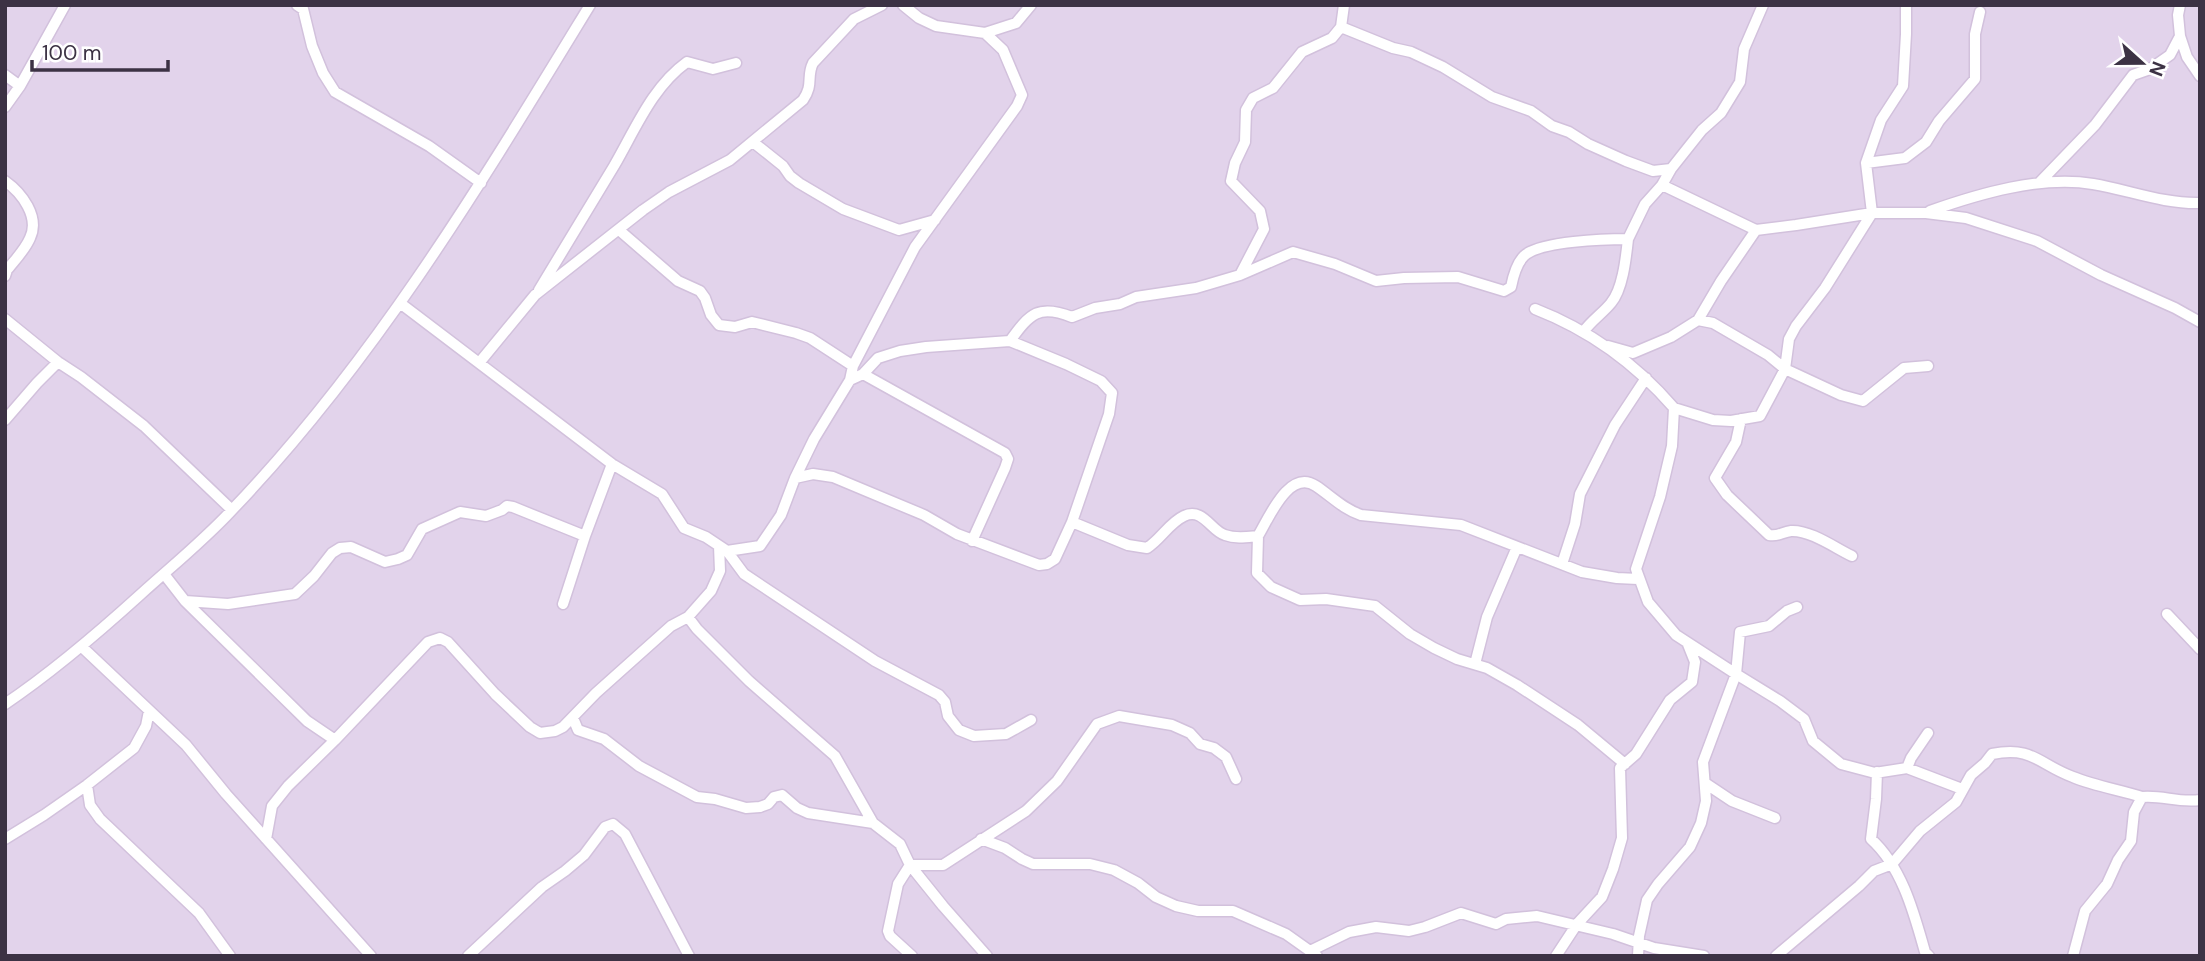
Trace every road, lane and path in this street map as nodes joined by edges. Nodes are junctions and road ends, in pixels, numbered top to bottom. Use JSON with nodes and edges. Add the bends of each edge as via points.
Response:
{"nodes":[{"id":1,"x":297,"y":5,"type":"edge"},
{"id":2,"x":590,"y":5,"type":"edge"},
{"id":3,"x":882,"y":5,"type":"edge"},
{"id":4,"x":903,"y":5,"type":"edge"},
{"id":5,"x":1031,"y":5,"type":"edge"},
{"id":6,"x":1344,"y":5,"type":"edge"},
{"id":7,"x":1763,"y":5,"type":"edge"},
{"id":8,"x":1906,"y":5,"type":"edge"},
{"id":9,"x":2180,"y":5,"type":"edge"},
{"id":10,"x":64,"y":6,"type":"edge"},
{"id":11,"x":1979,"y":12,"type":"dead end"},
{"id":12,"x":1341,"y":27,"type":"junction"},
{"id":13,"x":985,"y":33,"type":"junction"},
{"id":14,"x":2180,"y":36,"type":"junction"},
{"id":15,"x":736,"y":63,"type":"dead end"},
{"id":16,"x":5,"y":75,"type":"edge"},
{"id":17,"x":2200,"y":75,"type":"edge"},
{"id":18,"x":20,"y":86,"type":"junction"},
{"id":19,"x":5,"y":107,"type":"edge"},
{"id":20,"x":753,"y":142,"type":"junction"},
{"id":21,"x":1867,"y":163,"type":"junction"},
{"id":22,"x":1671,"y":169,"type":"junction"},
{"id":23,"x":5,"y":181,"type":"edge"},
{"id":24,"x":481,"y":183,"type":"junction"},
{"id":25,"x":2040,"y":183,"type":"junction"},
{"id":26,"x":1662,"y":185,"type":"junction"},
{"id":27,"x":2200,"y":203,"type":"edge"},
{"id":28,"x":1872,"y":213,"type":"junction"},
{"id":29,"x":1926,"y":213,"type":"junction"},
{"id":30,"x":935,"y":220,"type":"junction"},
{"id":31,"x":619,"y":230,"type":"junction"},
{"id":32,"x":1756,"y":230,"type":"junction"},
{"id":33,"x":1628,"y":239,"type":"junction"},
{"id":34,"x":1240,"y":275,"type":"junction"},
{"id":35,"x":5,"y":276,"type":"edge"},
{"id":36,"x":535,"y":295,"type":"junction"},
{"id":37,"x":400,"y":303,"type":"junction"},
{"id":38,"x":1535,"y":309,"type":"dead end"},
{"id":39,"x":6,"y":318,"type":"edge"},
{"id":40,"x":1698,"y":320,"type":"junction"},
{"id":41,"x":2200,"y":322,"type":"edge"},
{"id":42,"x":1584,"y":331,"type":"dead end"},
{"id":43,"x":1010,"y":341,"type":"junction"},
{"id":44,"x":1608,"y":346,"type":"junction"},
{"id":45,"x":58,"y":362,"type":"junction"},
{"id":46,"x":479,"y":363,"type":"junction"},
{"id":47,"x":853,"y":366,"type":"junction"},
{"id":48,"x":1928,"y":366,"type":"dead end"},
{"id":49,"x":1784,"y":369,"type":"junction"},
{"id":50,"x":863,"y":374,"type":"junction"},
{"id":51,"x":1646,"y":378,"type":"junction"},
{"id":52,"x":850,"y":380,"type":"junction"},
{"id":53,"x":1674,"y":408,"type":"junction"},
{"id":54,"x":1741,"y":419,"type":"junction"},
{"id":55,"x":5,"y":420,"type":"edge"},
{"id":56,"x":612,"y":464,"type":"junction"},
{"id":57,"x":795,"y":478,"type":"junction"},
{"id":58,"x":232,"y":510,"type":"junction"},
{"id":59,"x":1072,"y":522,"type":"junction"},
{"id":60,"x":585,"y":536,"type":"junction"},
{"id":61,"x":1258,"y":537,"type":"junction"},
{"id":62,"x":972,"y":541,"type":"junction"},
{"id":63,"x":1517,"y":547,"type":"junction"},
{"id":64,"x":723,"y":549,"type":"junction"},
{"id":65,"x":1852,"y":556,"type":"dead end"},
{"id":66,"x":1562,"y":564,"type":"junction"},
{"id":67,"x":164,"y":574,"type":"junction"},
{"id":68,"x":1638,"y":579,"type":"junction"},
{"id":69,"x":185,"y":601,"type":"junction"},
{"id":70,"x":563,"y":604,"type":"dead end"},
{"id":71,"x":1797,"y":607,"type":"dead end"},
{"id":72,"x":2167,"y":614,"type":"dead end"},
{"id":73,"x":688,"y":618,"type":"junction"},
{"id":74,"x":1687,"y":642,"type":"junction"},
{"id":75,"x":82,"y":646,"type":"junction"},
{"id":76,"x":2200,"y":649,"type":"edge"},
{"id":77,"x":1475,"y":664,"type":"junction"},
{"id":78,"x":1736,"y":674,"type":"junction"},
{"id":79,"x":5,"y":704,"type":"edge"},
{"id":80,"x":149,"y":711,"type":"junction"},
{"id":81,"x":573,"y":718,"type":"junction"},
{"id":82,"x":1031,"y":720,"type":"dead end"},
{"id":83,"x":1928,"y":733,"type":"dead end"},
{"id":84,"x":335,"y":740,"type":"junction"},
{"id":85,"x":1625,"y":764,"type":"junction"},
{"id":86,"x":1908,"y":768,"type":"junction"},
{"id":87,"x":1877,"y":772,"type":"junction"},
{"id":88,"x":1236,"y":779,"type":"dead end"},
{"id":89,"x":1705,"y":783,"type":"junction"},
{"id":90,"x":87,"y":785,"type":"junction"},
{"id":91,"x":1962,"y":789,"type":"junction"},
{"id":92,"x":2143,"y":797,"type":"junction"},
{"id":93,"x":2200,"y":800,"type":"edge"},
{"id":94,"x":1775,"y":818,"type":"dead end"},
{"id":95,"x":873,"y":823,"type":"junction"},
{"id":96,"x":5,"y":839,"type":"edge"},
{"id":97,"x":266,"y":839,"type":"junction"},
{"id":98,"x":981,"y":839,"type":"junction"},
{"id":99,"x":1892,"y":864,"type":"junction"},
{"id":100,"x":910,"y":865,"type":"junction"},
{"id":101,"x":1577,"y":924,"type":"junction"},
{"id":102,"x":1639,"y":942,"type":"junction"},
{"id":103,"x":1313,"y":953,"type":"edge"},
{"id":104,"x":471,"y":955,"type":"edge"},
{"id":105,"x":230,"y":956,"type":"edge"},
{"id":106,"x":371,"y":956,"type":"edge"},
{"id":107,"x":689,"y":956,"type":"edge"},
{"id":108,"x":912,"y":956,"type":"edge"},
{"id":109,"x":987,"y":956,"type":"edge"},
{"id":110,"x":1556,"y":956,"type":"edge"},
{"id":111,"x":1638,"y":956,"type":"edge"},
{"id":112,"x":1704,"y":956,"type":"edge"},
{"id":113,"x":1776,"y":956,"type":"edge"},
{"id":114,"x":1929,"y":956,"type":"edge"},
{"id":115,"x":2073,"y":956,"type":"edge"}],
"edges":[{"from":1,"to":24,"type":"street","via":[[303,9],[312,46],[335,92],[429,146]]},
{"from":2,"to":24,"type":"street"},
{"from":3,"to":20,"type":"street","via":[[854,19],[813,63],[803,100]]},
{"from":4,"to":13,"type":"street","via":[[936,26]]},
{"from":5,"to":13,"type":"street","via":[[1016,23]]},
{"from":6,"to":12,"type":"street"},
{"from":7,"to":22,"type":"street","via":[[1744,49],[1740,82],[1721,113]]},
{"from":8,"to":21,"type":"street","via":[[1903,86],[1881,120]]},
{"from":9,"to":14,"type":"street"},
{"from":10,"to":18,"type":"street"},
{"from":11,"to":21,"type":"street","via":[[1975,79],[1926,142],[1905,158]]},
{"from":12,"to":22,"type":"street","via":[[1422,57],[1492,97],[1531,111],[1626,161],[1653,172]]},
{"from":12,"to":34,"type":"street","via":[[1332,38],[1302,52],[1273,88],[1253,98],[1246,110],[1245,142],[1231,181],[1261,211],[1264,229]]},
{"from":13,"to":30,"type":"street","via":[[1003,50],[1022,95]]},
{"from":14,"to":17,"type":"street"},
{"from":14,"to":25,"type":"street","via":[[2170,55],[2133,75],[2095,125]]},
{"from":15,"to":36,"type":"street","via":[[713,69],[687,62],[671,73],[638,120]]},
{"from":16,"to":18,"type":"street"},
{"from":18,"to":19,"type":"street"},
{"from":20,"to":30,"type":"street","via":[[799,183],[843,209],[899,230]]},
{"from":20,"to":31,"type":"street","via":[[652,204]]},
{"from":21,"to":28,"type":"street"},
{"from":22,"to":26,"type":"street"},
{"from":23,"to":35,"type":"street","via":[[29,208],[33,223],[31,237]]},
{"from":24,"to":37,"type":"street"},
{"from":25,"to":27,"type":"street","via":[[2073,181]]},
{"from":25,"to":29,"type":"street","via":[[1960,200]]},
{"from":26,"to":32,"type":"street"},
{"from":26,"to":33,"type":"street","via":[[1645,204]]},
{"from":28,"to":29,"type":"street"},
{"from":28,"to":32,"type":"street"},
{"from":28,"to":49,"type":"street","via":[[1796,326]]},
{"from":29,"to":41,"type":"street","via":[[1966,218],[2025,236]]},
{"from":30,"to":47,"type":"street","via":[[915,247]]},
{"from":31,"to":36,"type":"street"},
{"from":31,"to":47,"type":"street","via":[[678,281],[700,291],[719,326],[752,322],[796,333]]},
{"from":32,"to":40,"type":"street"},
{"from":33,"to":34,"type":"street","via":[[1535,249],[1523,257],[1511,287],[1504,291],[1458,278],[1376,281],[1293,252]]},
{"from":33,"to":42,"type":"street","via":[[1613,301]]},
{"from":34,"to":43,"type":"street","via":[[1196,288],[1136,297],[1072,317],[1040,310]]},
{"from":36,"to":46,"type":"street"},
{"from":37,"to":46,"type":"street"},
{"from":37,"to":58,"type":"street","via":[[308,425]]},
{"from":38,"to":44,"type":"street"},
{"from":39,"to":45,"type":"street"},
{"from":40,"to":44,"type":"street","via":[[1633,353]]},
{"from":40,"to":49,"type":"street","via":[[1713,323]]},
{"from":43,"to":50,"type":"street","via":[[900,351],[878,358]]},
{"from":43,"to":59,"type":"street","via":[[1101,381],[1112,393]]},
{"from":44,"to":51,"type":"street"},
{"from":45,"to":55,"type":"street"},
{"from":45,"to":58,"type":"street","via":[[145,426]]},
{"from":46,"to":56,"type":"street"},
{"from":47,"to":52,"type":"street"},
{"from":48,"to":49,"type":"street","via":[[1904,368],[1863,401]]},
{"from":49,"to":54,"type":"street","via":[[1760,416]]},
{"from":50,"to":52,"type":"street"},
{"from":50,"to":62,"type":"street","via":[[1005,453],[1005,468]]},
{"from":51,"to":53,"type":"street"},
{"from":51,"to":66,"type":"street","via":[[1615,425],[1580,494]]},
{"from":52,"to":57,"type":"street"},
{"from":53,"to":54,"type":"street","via":[[1713,420]]},
{"from":53,"to":68,"type":"street","via":[[1672,446],[1638,557]]},
{"from":54,"to":65,"type":"street","via":[[1735,442],[1715,478],[1727,495],[1769,535],[1806,534]]},
{"from":56,"to":60,"type":"street"},
{"from":56,"to":64,"type":"street","via":[[662,494],[684,528]]},
{"from":57,"to":62,"type":"street","via":[[813,474],[833,477],[924,515]]},
{"from":57,"to":64,"type":"street","via":[[781,515],[760,546]]},
{"from":58,"to":67,"type":"street"},
{"from":59,"to":61,"type":"street","via":[[1147,548],[1187,514],[1204,517],[1222,535]]},
{"from":59,"to":62,"type":"street","via":[[1059,553],[1047,564]]},
{"from":60,"to":69,"type":"street","via":[[513,507],[486,516],[460,512],[422,529],[407,555],[398,559],[385,562],[351,547],[340,548],[295,594],[228,604]]},
{"from":60,"to":70,"type":"street"},
{"from":61,"to":63,"type":"street","via":[[1291,485],[1301,481],[1361,515],[1461,525]]},
{"from":61,"to":77,"type":"street","via":[[1257,573],[1271,587],[1300,600],[1375,606],[1434,648]]},
{"from":63,"to":66,"type":"street"},
{"from":63,"to":77,"type":"street","via":[[1487,617]]},
{"from":64,"to":73,"type":"street","via":[[711,591]]},
{"from":64,"to":82,"type":"street","via":[[744,573],[875,661],[939,695],[959,730],[974,736],[1006,734]]},
{"from":66,"to":68,"type":"street","via":[[1602,576]]},
{"from":67,"to":69,"type":"street"},
{"from":67,"to":75,"type":"street"},
{"from":68,"to":74,"type":"street","via":[[1648,602]]},
{"from":69,"to":84,"type":"street","via":[[307,721]]},
{"from":71,"to":78,"type":"street","via":[[1769,626],[1740,632]]},
{"from":72,"to":76,"type":"street"},
{"from":73,"to":81,"type":"street","via":[[671,626]]},
{"from":73,"to":95,"type":"street","via":[[749,681],[835,756]]},
{"from":74,"to":78,"type":"street"},
{"from":74,"to":85,"type":"street","via":[[1695,662],[1692,682],[1670,700]]},
{"from":75,"to":79,"type":"street"},
{"from":75,"to":80,"type":"street"},
{"from":77,"to":85,"type":"street","via":[[1578,725]]},
{"from":78,"to":87,"type":"street","via":[[1804,719],[1813,741],[1841,764]]},
{"from":78,"to":89,"type":"street","via":[[1703,762]]},
{"from":80,"to":90,"type":"street","via":[[134,748]]},
{"from":80,"to":97,"type":"street","via":[[186,745]]},
{"from":81,"to":84,"type":"street","via":[[555,732],[540,733],[495,694],[448,642],[435,638]]},
{"from":81,"to":95,"type":"street","via":[[578,730],[604,739],[639,766],[696,797],[746,808],[760,807],[782,795],[808,813]]},
{"from":83,"to":86,"type":"street"},
{"from":84,"to":97,"type":"street","via":[[272,806]]},
{"from":85,"to":101,"type":"street","via":[[1620,768],[1622,838],[1613,869],[1602,897]]},
{"from":86,"to":87,"type":"street"},
{"from":86,"to":91,"type":"street"},
{"from":87,"to":99,"type":"street","via":[[1871,839]]},
{"from":88,"to":98,"type":"street","via":[[1227,757],[1189,733],[1172,725],[1119,716],[1097,724],[1057,781],[1026,811]]},
{"from":89,"to":94,"type":"street","via":[[1732,801]]},
{"from":89,"to":102,"type":"street","via":[[1701,823],[1690,847],[1647,900]]},
{"from":90,"to":96,"type":"street"},
{"from":90,"to":105,"type":"street","via":[[90,805],[100,819],[199,913]]},
{"from":91,"to":92,"type":"street","via":[[1992,754],[2009,750],[2034,756],[2078,779]]},
{"from":91,"to":99,"type":"street","via":[[1956,802],[1920,831]]},
{"from":92,"to":93,"type":"street"},
{"from":92,"to":115,"type":"street","via":[[2134,812],[2131,841],[2107,884],[2085,911]]},
{"from":95,"to":100,"type":"street","via":[[900,844]]},
{"from":97,"to":106,"type":"street"},
{"from":98,"to":100,"type":"street","via":[[943,865]]},
{"from":98,"to":103,"type":"street","via":[[1033,864],[1090,864],[1114,870],[1176,906],[1233,911],[1286,934]]},
{"from":99,"to":113,"type":"street","via":[[1874,871]]},
{"from":99,"to":114,"type":"street"},
{"from":100,"to":108,"type":"street","via":[[898,884],[888,931]]},
{"from":100,"to":109,"type":"street"},
{"from":101,"to":102,"type":"street"},
{"from":101,"to":103,"type":"street","via":[[1537,916],[1496,923],[1461,913],[1409,931],[1376,927],[1349,932]]},
{"from":101,"to":110,"type":"street"},
{"from":102,"to":111,"type":"street"},
{"from":102,"to":112,"type":"street"},
{"from":104,"to":107,"type":"street","via":[[613,824],[625,834]]}]}
